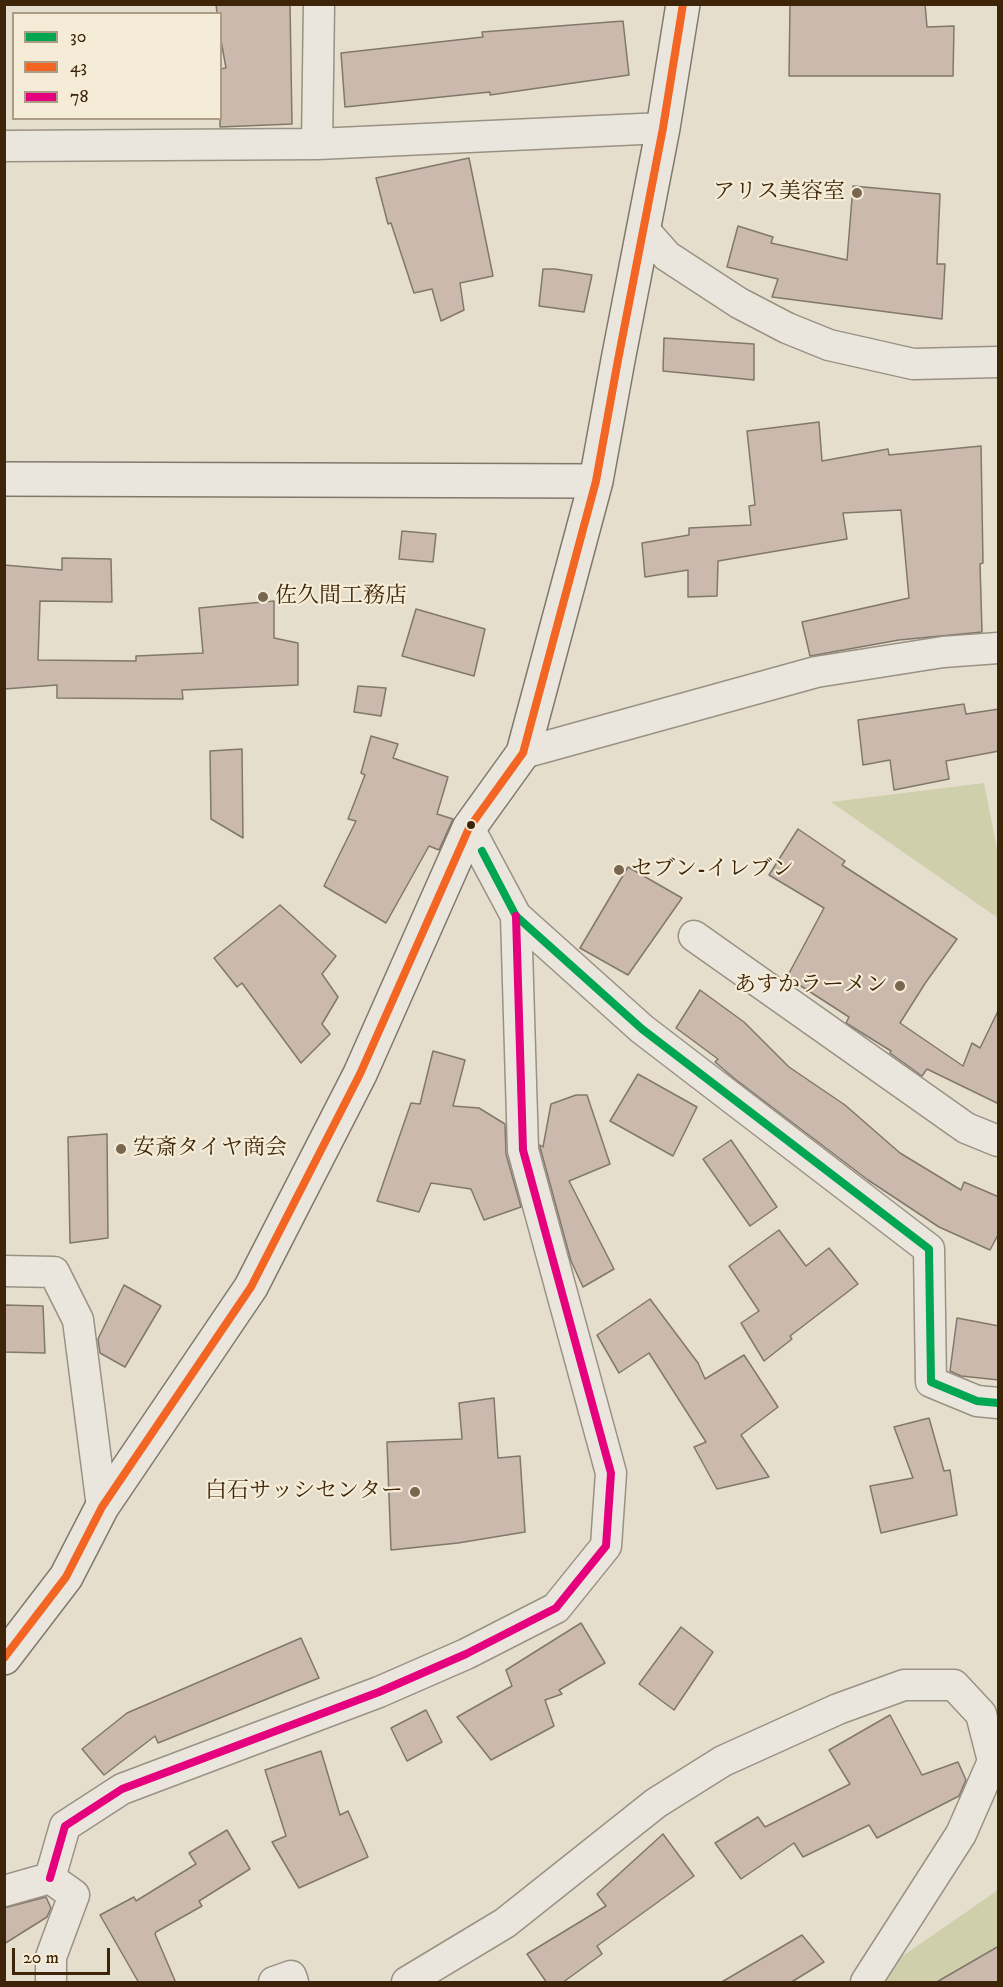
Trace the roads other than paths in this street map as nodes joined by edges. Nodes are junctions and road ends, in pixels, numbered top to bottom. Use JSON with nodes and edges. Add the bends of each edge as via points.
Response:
{"nodes":[{"id":1,"x":320,"y":4,"type":"edge"},
{"id":2,"x":683,"y":4,"type":"edge"},
{"id":3,"x":663,"y":128,"type":"junction"},
{"id":4,"x":317,"y":144,"type":"junction"},
{"id":5,"x":4,"y":146,"type":"edge"},
{"id":6,"x":644,"y":230,"type":"junction"},
{"id":7,"x":999,"y":362,"type":"edge"},
{"id":8,"x":4,"y":479,"type":"edge"},
{"id":9,"x":596,"y":481,"type":"junction"},
{"id":10,"x":999,"y":648,"type":"edge"},
{"id":11,"x":523,"y":753,"type":"junction"},
{"id":12,"x":470,"y":828,"type":"junction"},
{"id":13,"x":516,"y":916,"type":"junction"},
{"id":14,"x":694,"y":936,"type":"dead end"},
{"id":15,"x":999,"y":1141,"type":"edge"},
{"id":16,"x":4,"y":1271,"type":"edge"},
{"id":17,"x":999,"y":1403,"type":"edge"},
{"id":18,"x":102,"y":1507,"type":"junction"},
{"id":19,"x":4,"y":1658,"type":"edge"},
{"id":20,"x":50,"y":1878,"type":"junction"},
{"id":21,"x":4,"y":1891,"type":"edge"},
{"id":22,"x":51,"y":1983,"type":"edge"},
{"id":23,"x":274,"y":1983,"type":"edge"},
{"id":24,"x":293,"y":1983,"type":"edge"},
{"id":25,"x":406,"y":1983,"type":"edge"},
{"id":26,"x":866,"y":1983,"type":"edge"}],
"edges":[{"from":1,"to":4,"type":"street"},
{"from":2,"to":3,"type":"street"},
{"from":3,"to":4,"type":"street"},
{"from":3,"to":6,"type":"street"},
{"from":4,"to":5,"type":"street"},
{"from":6,"to":7,"type":"street","via":[[667,256],[739,303],[830,345],[913,364]]},
{"from":6,"to":9,"type":"street"},
{"from":8,"to":9,"type":"street"},
{"from":9,"to":11,"type":"street"},
{"from":10,"to":11,"type":"street","via":[[943,652],[816,672]]},
{"from":11,"to":12,"type":"street"},
{"from":12,"to":13,"type":"street"},
{"from":12,"to":18,"type":"street","via":[[360,1074],[251,1287]]},
{"from":13,"to":17,"type":"street","via":[[642,1029],[929,1249],[931,1382],[977,1401]]},
{"from":13,"to":20,"type":"street","via":[[523,1150],[611,1473],[606,1546],[556,1608],[466,1654],[379,1692],[122,1789],[64,1826]]},
{"from":14,"to":15,"type":"street","via":[[966,1128]]},
{"from":16,"to":18,"type":"street","via":[[54,1272],[78,1320]]},
{"from":18,"to":19,"type":"street","via":[[66,1576]]},
{"from":20,"to":21,"type":"street"},
{"from":20,"to":22,"type":"street","via":[[74,1895],[51,1957]]},
{"from":23,"to":24,"type":"street","via":[[291,1976]]},
{"from":25,"to":26,"type":"street","via":[[505,1923],[656,1803],[723,1761],[838,1709],[904,1685],[954,1684],[981,1714],[993,1761],[961,1834]]}]}
